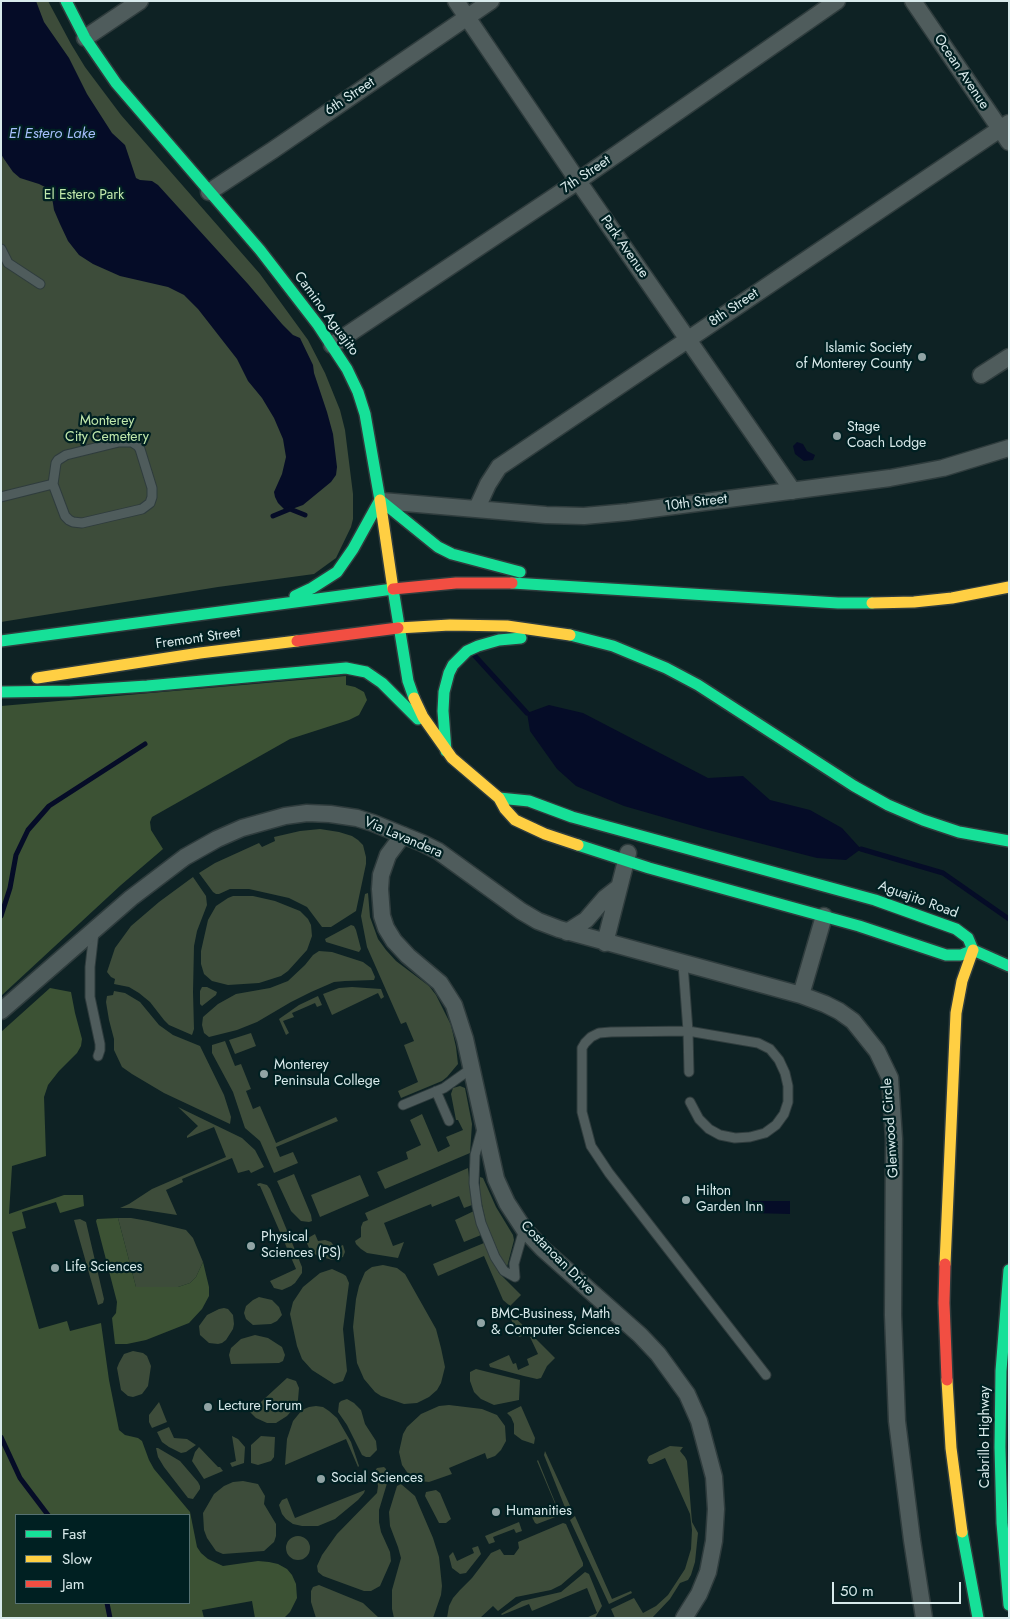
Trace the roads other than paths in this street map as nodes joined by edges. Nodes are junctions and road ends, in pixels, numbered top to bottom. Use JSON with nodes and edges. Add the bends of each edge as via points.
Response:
{"nodes":[{"id":1,"x":66,"y":1,"type":"edge"},
{"id":2,"x":140,"y":1,"type":"edge"},
{"id":3,"x":456,"y":1,"type":"edge"},
{"id":4,"x":490,"y":1,"type":"edge"},
{"id":5,"x":837,"y":1,"type":"edge"},
{"id":6,"x":912,"y":1,"type":"edge"},
{"id":7,"x":467,"y":17,"type":"junction"},
{"id":8,"x":85,"y":38,"type":"junction"},
{"id":9,"x":1006,"y":131,"type":"edge"},
{"id":10,"x":578,"y":181,"type":"junction"},
{"id":11,"x":209,"y":192,"type":"junction"},
{"id":12,"x":1,"y":249,"type":"edge"},
{"id":13,"x":40,"y":284,"type":"dead end"},
{"id":14,"x":687,"y":339,"type":"junction"},
{"id":15,"x":332,"y":345,"type":"junction"},
{"id":16,"x":1009,"y":357,"type":"edge"},
{"id":17,"x":982,"y":375,"type":"dead end"},
{"id":18,"x":1009,"y":448,"type":"edge"},
{"id":19,"x":54,"y":484,"type":"junction"},
{"id":20,"x":793,"y":491,"type":"junction"},
{"id":21,"x":1,"y":497,"type":"edge"},
{"id":22,"x":380,"y":500,"type":"junction"},
{"id":23,"x":477,"y":508,"type":"junction"},
{"id":24,"x":570,"y":586,"type":"junction"},
{"id":25,"x":1009,"y":587,"type":"edge"},
{"id":26,"x":393,"y":589,"type":"junction"},
{"id":27,"x":276,"y":604,"type":"junction"},
{"id":28,"x":398,"y":628,"type":"junction"},
{"id":29,"x":577,"y":636,"type":"junction"},
{"id":30,"x":1,"y":641,"type":"edge"},
{"id":31,"x":1,"y":683,"type":"edge"},
{"id":32,"x":1,"y":692,"type":"edge"},
{"id":33,"x":446,"y":751,"type":"junction"},
{"id":34,"x":499,"y":798,"type":"junction"},
{"id":35,"x":633,"y":833,"type":"junction"},
{"id":36,"x":403,"y":835,"type":"junction"},
{"id":37,"x":1009,"y":841,"type":"edge"},
{"id":38,"x":626,"y":861,"type":"junction"},
{"id":39,"x":619,"y":887,"type":"junction"},
{"id":40,"x":824,"y":916,"type":"junction"},
{"id":41,"x":94,"y":930,"type":"junction"},
{"id":42,"x":567,"y":932,"type":"junction"},
{"id":43,"x":605,"y":943,"type":"junction"},
{"id":44,"x":973,"y":950,"type":"junction"},
{"id":45,"x":682,"y":964,"type":"junction"},
{"id":46,"x":1009,"y":966,"type":"edge"},
{"id":47,"x":801,"y":995,"type":"junction"},
{"id":48,"x":1,"y":1011,"type":"edge"},
{"id":49,"x":688,"y":1031,"type":"junction"},
{"id":50,"x":98,"y":1056,"type":"dead end"},
{"id":51,"x":472,"y":1068,"type":"junction"},
{"id":52,"x":689,"y":1072,"type":"dead end"},
{"id":53,"x":436,"y":1091,"type":"junction"},
{"id":54,"x":690,"y":1102,"type":"dead end"},
{"id":55,"x":403,"y":1105,"type":"dead end"},
{"id":56,"x":449,"y":1121,"type":"dead end"},
{"id":57,"x":484,"y":1121,"type":"junction"},
{"id":58,"x":524,"y":1230,"type":"junction"},
{"id":59,"x":1009,"y":1270,"type":"edge"},
{"id":60,"x":766,"y":1375,"type":"dead end"},
{"id":61,"x":1009,"y":1605,"type":"edge"},
{"id":62,"x":684,"y":1618,"type":"edge"},
{"id":63,"x":924,"y":1618,"type":"edge"},
{"id":64,"x":978,"y":1618,"type":"edge"}],
"edges":[{"from":1,"to":8,"type":"main road","name":"Camino Aguajito"},
{"from":2,"to":8,"type":"street"},
{"from":3,"to":7,"type":"street","name":"Park Avenue"},
{"from":4,"to":7,"type":"street","name":"6th Street"},
{"from":5,"to":10,"type":"street","name":"7th Street"},
{"from":6,"to":9,"type":"street","name":"Ocean Avenue"},
{"from":7,"to":10,"type":"street","name":"Park Avenue"},
{"from":7,"to":11,"type":"street","name":"6th Street"},
{"from":8,"to":11,"type":"main road","name":"Camino Aguajito","via":[[116,83]]},
{"from":9,"to":14,"type":"street","name":"8th Street"},
{"from":10,"to":14,"type":"street","name":"Park Avenue"},
{"from":10,"to":15,"type":"street","name":"7th Street"},
{"from":11,"to":15,"type":"main road","name":"Camino Aguajito","via":[[260,250]]},
{"from":12,"to":13,"type":"lane","via":[[8,263]]},
{"from":14,"to":20,"type":"street","name":"Park Avenue"},
{"from":14,"to":23,"type":"street","name":"8th Street","via":[[499,468]]},
{"from":15,"to":22,"type":"main road","name":"Camino Aguajito","via":[[347,369],[365,414]]},
{"from":16,"to":17,"type":"street"},
{"from":18,"to":20,"type":"street","name":"10th Street","via":[[943,468]]},
{"from":19,"to":19,"type":"lane","via":[[56,463],[62,457],[128,442],[140,449],[152,497],[142,509],[78,523],[65,516]]},
{"from":19,"to":21,"type":"lane"},
{"from":20,"to":23,"type":"street","name":"10th Street","via":[[584,516]]},
{"from":22,"to":23,"type":"street","name":"10th Street"},
{"from":22,"to":24,"type":"main road","via":[[445,550]]},
{"from":22,"to":26,"type":"main road","name":"Camino Aguajito"},
{"from":22,"to":27,"type":"main road","via":[[337,572],[312,588]]},
{"from":24,"to":25,"type":"main road","via":[[876,604],[952,598]]},
{"from":24,"to":26,"type":"main road","name":"Fremont Street","via":[[475,582]]},
{"from":26,"to":27,"type":"main road","name":"Fremont Street"},
{"from":26,"to":28,"type":"main road","name":"Camino Aguajito"},
{"from":27,"to":30,"type":"main road","name":"Fremont Street"},
{"from":28,"to":29,"type":"main road","name":"Fremont Street","via":[[488,625]]},
{"from":28,"to":31,"type":"main road","name":"Fremont Street"},
{"from":28,"to":33,"type":"main road","name":"Camino Aguajito","via":[[412,694]]},
{"from":29,"to":33,"type":"main road","via":[[499,640],[478,646],[459,658],[449,673],[444,692]]},
{"from":29,"to":37,"type":"main road","via":[[632,654],[683,677],[894,808],[959,832]]},
{"from":32,"to":33,"type":"main road","via":[[137,687],[336,668],[355,670],[366,672],[382,683]]},
{"from":33,"to":34,"type":"main road","name":"Camino Aguajito","via":[[467,773]]},
{"from":34,"to":35,"type":"main road","name":"Aguajito Road","via":[[529,801]]},
{"from":34,"to":38,"type":"main road","via":[[515,820]]},
{"from":35,"to":38,"type":"street"},
{"from":35,"to":44,"type":"main road","name":"Aguajito Road","via":[[905,909],[956,928],[968,938]]},
{"from":36,"to":41,"type":"street","name":"Via Lavandera","via":[[357,818],[308,813],[242,828],[178,861]]},
{"from":36,"to":42,"type":"street","name":"Via Lavandera","via":[[438,851],[521,911]]},
{"from":36,"to":51,"type":"street","name":"Costanoan Drive","via":[[385,862],[381,875],[382,916],[394,941],[440,982],[447,993],[459,1018]]},
{"from":38,"to":39,"type":"street"},
{"from":38,"to":40,"type":"main road"},
{"from":39,"to":42,"type":"street","via":[[586,920]]},
{"from":39,"to":43,"type":"street"},
{"from":40,"to":44,"type":"main road","via":[[946,954],[961,955]]},
{"from":40,"to":47,"type":"street"},
{"from":41,"to":48,"type":"street","name":"Via Lavandera"},
{"from":41,"to":50,"type":"lane","via":[[90,997],[100,1044]]},
{"from":42,"to":43,"type":"street","name":"Via Lavandera"},
{"from":43,"to":45,"type":"street","name":"Glenwood Circle"},
{"from":44,"to":46,"type":"main road"},
{"from":44,"to":64,"type":"main road","via":[[962,981],[956,1013],[944,1303],[951,1448]]},
{"from":45,"to":47,"type":"street","name":"Glenwood Circle"},
{"from":45,"to":49,"type":"lane"},
{"from":47,"to":63,"type":"street","name":"Glenwood Circle","via":[[825,1004],[853,1021],[878,1051],[890,1078],[894,1139],[893,1315],[897,1421]]},
{"from":49,"to":52,"type":"lane"},
{"from":49,"to":54,"type":"lane","via":[[758,1043],[770,1049],[779,1060],[788,1086],[788,1102],[776,1125],[765,1133],[750,1137],[735,1138],[708,1129]]},
{"from":49,"to":60,"type":"lane","via":[[611,1032],[591,1037],[582,1048],[581,1095],[586,1130],[591,1146],[609,1173]]},
{"from":51,"to":53,"type":"lane"},
{"from":51,"to":57,"type":"street","name":"Costanoan Drive"},
{"from":53,"to":55,"type":"lane"},
{"from":53,"to":56,"type":"lane"},
{"from":57,"to":58,"type":"street","name":"Costanoan Drive","via":[[496,1179]]},
{"from":57,"to":58,"type":"lane","via":[[476,1155],[474,1184],[477,1206],[495,1257],[504,1271],[514,1277]]},
{"from":58,"to":62,"type":"street","name":"Costanoan Drive","via":[[658,1354],[687,1394],[699,1421],[714,1477],[714,1541],[708,1572]]},
{"from":59,"to":61,"type":"main road","name":"Cabrillo Highway","via":[[1001,1371],[1000,1437],[1002,1523]]}]}
